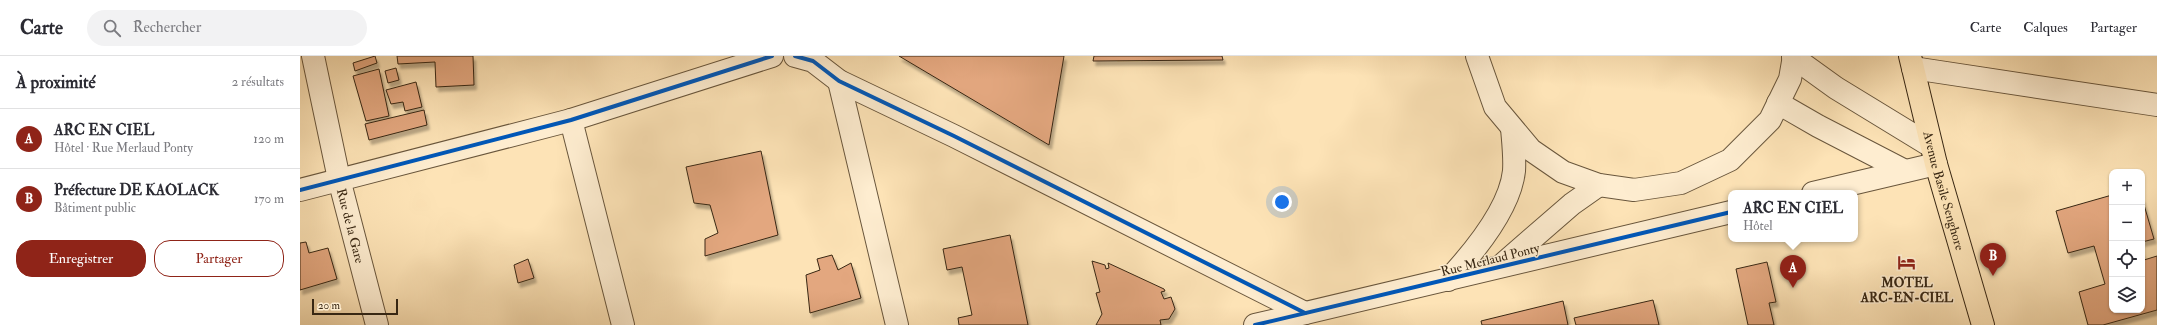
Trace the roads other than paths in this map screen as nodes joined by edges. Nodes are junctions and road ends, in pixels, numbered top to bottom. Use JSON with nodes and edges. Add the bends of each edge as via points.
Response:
{"nodes":[{"id":1,"x":313,"y":56,"type":"edge"},
{"id":2,"x":772,"y":56,"type":"edge"},
{"id":3,"x":795,"y":56,"type":"edge"},
{"id":4,"x":1477,"y":56,"type":"edge"},
{"id":5,"x":1794,"y":57,"type":"edge"},
{"id":6,"x":1912,"y":62,"type":"edge"},
{"id":7,"x":839,"y":80,"type":"junction"},
{"id":8,"x":1778,"y":103,"type":"junction"},
{"id":9,"x":2157,"y":105,"type":"edge"},
{"id":10,"x":571,"y":120,"type":"junction"},
{"id":11,"x":1512,"y":128,"type":"junction"},
{"id":12,"x":1934,"y":155,"type":"junction"},
{"id":13,"x":1905,"y":171,"type":"junction"},
{"id":14,"x":339,"y":179,"type":"junction"},
{"id":15,"x":1599,"y":186,"type":"junction"},
{"id":16,"x":300,"y":190,"type":"edge"},
{"id":17,"x":1826,"y":190,"type":"edge"},
{"id":18,"x":1728,"y":213,"type":"edge"},
{"id":19,"x":1498,"y":267,"type":"junction"},
{"id":20,"x":1448,"y":280,"type":"junction"},
{"id":21,"x":1306,"y":319,"type":"edge"},
{"id":22,"x":377,"y":325,"type":"edge"},
{"id":23,"x":622,"y":325,"type":"edge"},
{"id":24,"x":897,"y":325,"type":"edge"},
{"id":25,"x":1255,"y":325,"type":"edge"},
{"id":26,"x":1983,"y":325,"type":"edge"}],
"edges":[{"from":1,"to":14,"type":"street","name":"Rue de la Gare"},
{"from":2,"to":10,"type":"street"},
{"from":3,"to":7,"type":"street","via":[[813,61]]},
{"from":4,"to":11,"type":"street","via":[[1495,107]]},
{"from":5,"to":8,"type":"street","via":[[1790,79]]},
{"from":5,"to":12,"type":"street"},
{"from":6,"to":9,"type":"street"},
{"from":6,"to":12,"type":"highway","name":"Avenue Basile Senghore"},
{"from":7,"to":21,"type":"street","via":[[954,136]]},
{"from":7,"to":24,"type":"street"},
{"from":8,"to":13,"type":"street"},
{"from":8,"to":15,"type":"street","via":[[1770,120],[1730,160],[1681,183],[1634,190]]},
{"from":10,"to":14,"type":"street"},
{"from":10,"to":23,"type":"street"},
{"from":11,"to":15,"type":"street","via":[[1531,150],[1563,172]]},
{"from":11,"to":20,"type":"street","via":[[1514,171],[1505,201],[1467,259]]},
{"from":12,"to":13,"type":"street"},
{"from":12,"to":26,"type":"highway","name":"Avenue Basile Senghore"},
{"from":13,"to":17,"type":"street"},
{"from":14,"to":16,"type":"street"},
{"from":14,"to":22,"type":"street","name":"Rue de la Gare"},
{"from":15,"to":19,"type":"street","via":[[1572,204],[1526,246]]},
{"from":18,"to":19,"type":"street","name":"Rue Merlaud Ponty"},
{"from":19,"to":20,"type":"street","name":"Rue Merlaud Ponty"},
{"from":20,"to":21,"type":"street","name":"Rue Merlaud Ponty"},
{"from":21,"to":25,"type":"street","name":"Rue Merlaud Ponty"}]}
